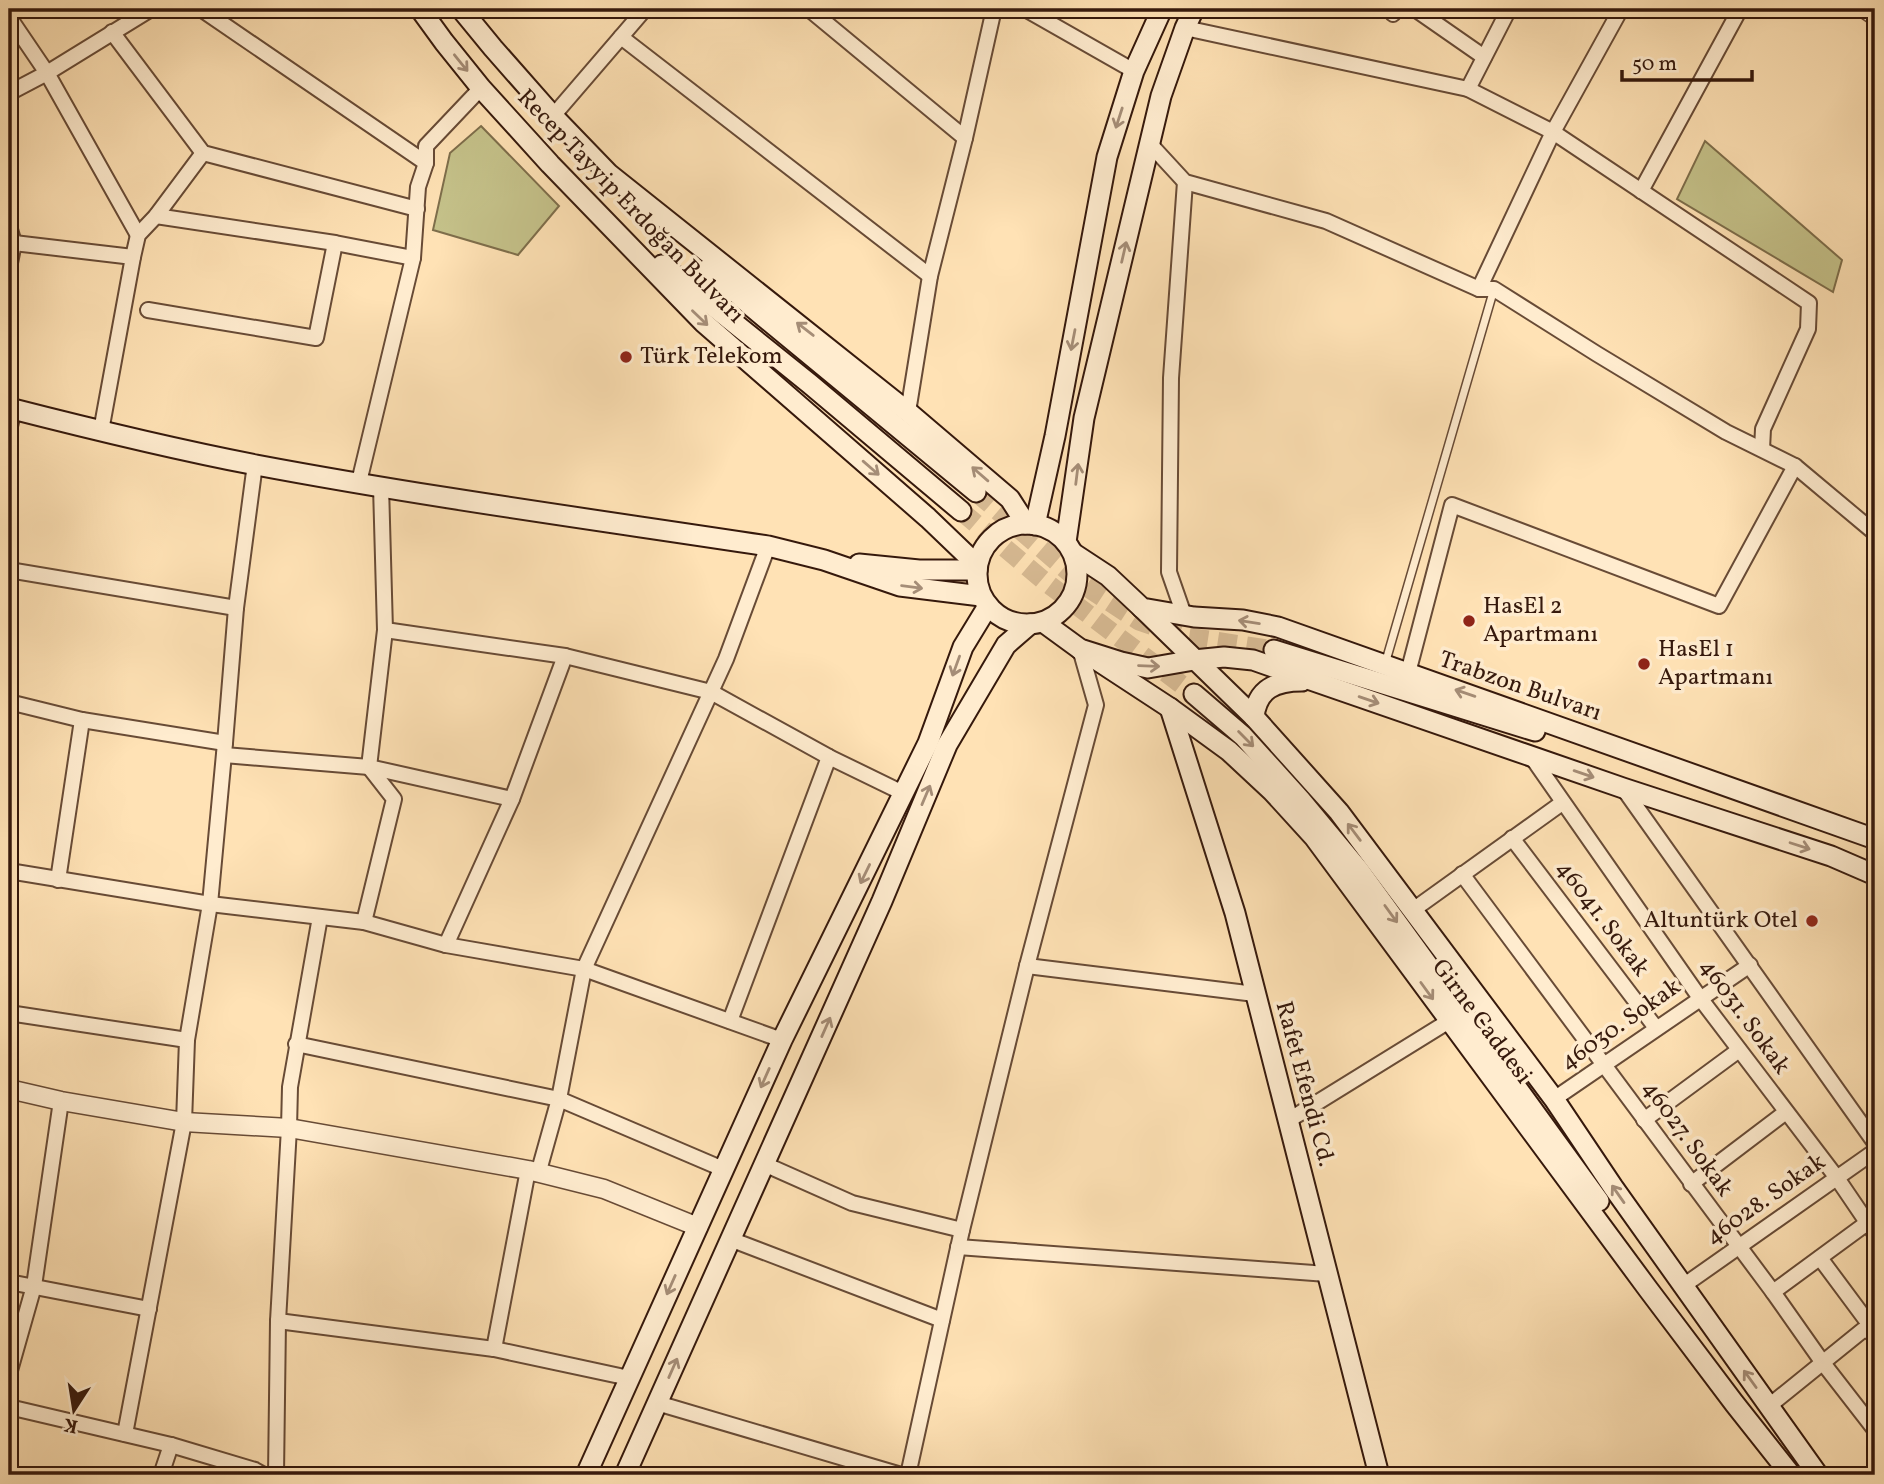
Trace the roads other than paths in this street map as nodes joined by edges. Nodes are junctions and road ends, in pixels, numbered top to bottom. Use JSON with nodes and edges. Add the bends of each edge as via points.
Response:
{"nodes":[{"id":1,"x":151,"y":9,"type":"edge"},
{"id":2,"x":201,"y":9,"type":"edge"},
{"id":3,"x":419,"y":9,"type":"edge"},
{"id":4,"x":461,"y":9,"type":"edge"},
{"id":5,"x":645,"y":9,"type":"edge"},
{"id":6,"x":809,"y":9,"type":"edge"},
{"id":7,"x":994,"y":9,"type":"edge"},
{"id":8,"x":1024,"y":9,"type":"edge"},
{"id":9,"x":1162,"y":9,"type":"edge"},
{"id":10,"x":1194,"y":9,"type":"edge"},
{"id":11,"x":1415,"y":9,"type":"edge"},
{"id":12,"x":1509,"y":9,"type":"edge"},
{"id":13,"x":1621,"y":9,"type":"edge"},
{"id":14,"x":1740,"y":9,"type":"edge"},
{"id":15,"x":1865,"y":9,"type":"edge"},
{"id":16,"x":1875,"y":16,"type":"edge"},
{"id":17,"x":9,"y":17,"type":"edge"},
{"id":18,"x":1185,"y":28,"type":"junction"},
{"id":19,"x":112,"y":32,"type":"junction"},
{"id":20,"x":621,"y":37,"type":"junction"},
{"id":21,"x":1484,"y":57,"type":"junction"},
{"id":22,"x":1134,"y":71,"type":"junction"},
{"id":23,"x":47,"y":73,"type":"junction"},
{"id":24,"x":481,"y":88,"type":"junction"},
{"id":25,"x":1468,"y":89,"type":"junction"},
{"id":26,"x":9,"y":93,"type":"edge"},
{"id":27,"x":553,"y":116,"type":"junction"},
{"id":28,"x":1553,"y":132,"type":"junction"},
{"id":29,"x":965,"y":138,"type":"junction"},
{"id":30,"x":1150,"y":144,"type":"junction"},
{"id":31,"x":203,"y":153,"type":"junction"},
{"id":32,"x":426,"y":163,"type":"junction"},
{"id":33,"x":550,"y":164,"type":"junction"},
{"id":34,"x":610,"y":174,"type":"junction"},
{"id":35,"x":1185,"y":182,"type":"junction"},
{"id":36,"x":1641,"y":191,"type":"junction"},
{"id":37,"x":417,"y":209,"type":"junction"},
{"id":38,"x":156,"y":216,"type":"junction"},
{"id":39,"x":9,"y":226,"type":"edge"},
{"id":40,"x":138,"y":235,"type":"junction"},
{"id":41,"x":14,"y":243,"type":"junction"},
{"id":42,"x":335,"y":243,"type":"junction"},
{"id":43,"x":133,"y":257,"type":"junction"},
{"id":44,"x":413,"y":258,"type":"junction"},
{"id":45,"x":9,"y":268,"type":"edge"},
{"id":46,"x":930,"y":276,"type":"junction"},
{"id":47,"x":1479,"y":289,"type":"junction"},
{"id":48,"x":1494,"y":289,"type":"junction"},
{"id":49,"x":148,"y":310,"type":"dead end"},
{"id":50,"x":12,"y":409,"type":"edge"},
{"id":51,"x":908,"y":412,"type":"junction"},
{"id":52,"x":9,"y":429,"type":"edge"},
{"id":53,"x":101,"y":431,"type":"junction"},
{"id":54,"x":1762,"y":449,"type":"junction"},
{"id":55,"x":255,"y":464,"type":"junction"},
{"id":56,"x":1795,"y":467,"type":"junction"},
{"id":57,"x":359,"y":482,"type":"junction"},
{"id":58,"x":381,"y":486,"type":"junction"},
{"id":59,"x":976,"y":492,"type":"tunnel mouth"},
{"id":60,"x":961,"y":510,"type":"tunnel mouth"},
{"id":61,"x":1030,"y":524,"type":"junction"},
{"id":62,"x":1875,"y":533,"type":"edge"},
{"id":63,"x":768,"y":546,"type":"junction"},
{"id":64,"x":1070,"y":548,"type":"junction"},
{"id":65,"x":824,"y":560,"type":"junction"},
{"id":66,"x":977,"y":567,"type":"junction"},
{"id":67,"x":9,"y":570,"type":"edge"},
{"id":68,"x":985,"y":601,"type":"junction"},
{"id":69,"x":236,"y":608,"type":"junction"},
{"id":70,"x":1142,"y":608,"type":"junction"},
{"id":71,"x":1184,"y":615,"type":"junction"},
{"id":72,"x":1036,"y":623,"type":"junction"},
{"id":73,"x":385,"y":630,"type":"junction"},
{"id":74,"x":1080,"y":649,"type":"junction"},
{"id":75,"x":1274,"y":650,"type":"tunnel mouth"},
{"id":76,"x":565,"y":656,"type":"junction"},
{"id":77,"x":1194,"y":660,"type":"junction"},
{"id":78,"x":1385,"y":665,"type":"junction"},
{"id":79,"x":1408,"y":673,"type":"junction"},
{"id":80,"x":1312,"y":681,"type":"junction"},
{"id":81,"x":711,"y":692,"type":"junction"},
{"id":82,"x":1195,"y":694,"type":"tunnel mouth"},
{"id":83,"x":9,"y":702,"type":"edge"},
{"id":84,"x":1170,"y":708,"type":"junction"},
{"id":85,"x":1254,"y":717,"type":"junction"},
{"id":86,"x":82,"y":720,"type":"junction"},
{"id":87,"x":225,"y":749,"type":"junction"},
{"id":88,"x":1531,"y":756,"type":"junction"},
{"id":89,"x":830,"y":757,"type":"junction"},
{"id":90,"x":369,"y":767,"type":"junction"},
{"id":91,"x":1623,"y":788,"type":"junction"},
{"id":92,"x":903,"y":793,"type":"junction"},
{"id":93,"x":512,"y":799,"type":"junction"},
{"id":94,"x":1774,"y":802,"type":"junction"},
{"id":95,"x":1562,"y":803,"type":"junction"},
{"id":96,"x":1512,"y":838,"type":"junction"},
{"id":97,"x":1875,"y":839,"type":"edge"},
{"id":98,"x":9,"y":871,"type":"edge"},
{"id":99,"x":1462,"y":874,"type":"junction"},
{"id":100,"x":1875,"y":875,"type":"edge"},
{"id":101,"x":58,"y":880,"type":"junction"},
{"id":102,"x":210,"y":904,"type":"junction"},
{"id":103,"x":1413,"y":910,"type":"junction"},
{"id":104,"x":320,"y":917,"type":"junction"},
{"id":105,"x":364,"y":922,"type":"junction"},
{"id":106,"x":446,"y":945,"type":"junction"},
{"id":107,"x":1750,"y":965,"type":"junction"},
{"id":108,"x":1027,"y":966,"type":"junction"},
{"id":109,"x":584,"y":968,"type":"junction"},
{"id":110,"x":1255,"y":994,"type":"junction"},
{"id":111,"x":1700,"y":998,"type":"junction"},
{"id":112,"x":9,"y":1013,"type":"edge"},
{"id":113,"x":730,"y":1021,"type":"junction"},
{"id":114,"x":1449,"y":1021,"type":"junction"},
{"id":115,"x":1656,"y":1028,"type":"junction"},
{"id":116,"x":187,"y":1040,"type":"junction"},
{"id":117,"x":782,"y":1040,"type":"junction"},
{"id":118,"x":296,"y":1044,"type":"junction"},
{"id":119,"x":1739,"y":1050,"type":"junction"},
{"id":120,"x":1604,"y":1065,"type":"junction"},
{"id":121,"x":9,"y":1089,"type":"edge"},
{"id":122,"x":1553,"y":1098,"type":"junction"},
{"id":123,"x":559,"y":1099,"type":"junction"},
{"id":124,"x":61,"y":1101,"type":"junction"},
{"id":125,"x":1786,"y":1112,"type":"junction"},
{"id":126,"x":1644,"y":1119,"type":"junction"},
{"id":127,"x":1289,"y":1120,"type":"junction"},
{"id":128,"x":184,"y":1122,"type":"junction"},
{"id":129,"x":289,"y":1128,"type":"junction"},
{"id":130,"x":1875,"y":1143,"type":"edge"},
{"id":131,"x":1875,"y":1151,"type":"edge"},
{"id":132,"x":764,"y":1164,"type":"junction"},
{"id":133,"x":723,"y":1169,"type":"junction"},
{"id":134,"x":533,"y":1172,"type":"junction"},
{"id":135,"x":1837,"y":1178,"type":"junction"},
{"id":136,"x":1691,"y":1184,"type":"junction"},
{"id":137,"x":698,"y":1227,"type":"junction"},
{"id":138,"x":1871,"y":1228,"type":"edge"},
{"id":139,"x":962,"y":1230,"type":"junction"},
{"id":140,"x":730,"y":1239,"type":"junction"},
{"id":141,"x":958,"y":1247,"type":"junction"},
{"id":142,"x":1738,"y":1247,"type":"junction"},
{"id":143,"x":1820,"y":1258,"type":"junction"},
{"id":144,"x":1327,"y":1274,"type":"junction"},
{"id":145,"x":9,"y":1282,"type":"edge"},
{"id":146,"x":34,"y":1286,"type":"junction"},
{"id":147,"x":1683,"y":1286,"type":"junction"},
{"id":148,"x":1773,"y":1292,"type":"junction"},
{"id":149,"x":149,"y":1309,"type":"junction"},
{"id":150,"x":942,"y":1320,"type":"junction"},
{"id":151,"x":278,"y":1321,"type":"junction"},
{"id":152,"x":1875,"y":1334,"type":"edge"},
{"id":153,"x":494,"y":1349,"type":"junction"},
{"id":154,"x":1823,"y":1363,"type":"junction"},
{"id":155,"x":9,"y":1374,"type":"edge"},
{"id":156,"x":629,"y":1378,"type":"junction"},
{"id":157,"x":657,"y":1403,"type":"junction"},
{"id":158,"x":1769,"y":1406,"type":"junction"},
{"id":159,"x":9,"y":1407,"type":"edge"},
{"id":160,"x":1875,"y":1430,"type":"edge"},
{"id":161,"x":125,"y":1434,"type":"junction"},
{"id":162,"x":171,"y":1445,"type":"junction"},
{"id":163,"x":258,"y":1473,"type":"edge"},
{"id":164,"x":161,"y":1475,"type":"edge"},
{"id":165,"x":276,"y":1475,"type":"edge"},
{"id":166,"x":586,"y":1475,"type":"edge"},
{"id":167,"x":625,"y":1475,"type":"edge"},
{"id":168,"x":901,"y":1475,"type":"edge"},
{"id":169,"x":908,"y":1475,"type":"edge"},
{"id":170,"x":1379,"y":1475,"type":"edge"},
{"id":171,"x":1791,"y":1475,"type":"edge"},
{"id":172,"x":1806,"y":1475,"type":"edge"},
{"id":173,"x":1818,"y":1475,"type":"edge"}],
"edges":[{"from":1,"to":19,"type":"street"},
{"from":2,"to":32,"type":"street"},
{"from":3,"to":24,"type":"main road","name":"Recep Tayyip Erdoğan Bulvarı","one_way":true},
{"from":4,"to":27,"type":"main road","name":"Recep Tayyip Erdoğan Bulvarı"},
{"from":5,"to":20,"type":"street"},
{"from":6,"to":29,"type":"street"},
{"from":7,"to":29,"type":"street"},
{"from":8,"to":22,"type":"street"},
{"from":9,"to":22,"type":"main road"},
{"from":10,"to":18,"type":"main road"},
{"from":11,"to":21,"type":"street"},
{"from":12,"to":21,"type":"street"},
{"from":13,"to":28,"type":"street"},
{"from":14,"to":36,"type":"street"},
{"from":15,"to":16,"type":"street"},
{"from":17,"to":23,"type":"street"},
{"from":18,"to":25,"type":"street"},
{"from":18,"to":30,"type":"main road"},
{"from":19,"to":23,"type":"street"},
{"from":19,"to":31,"type":"street"},
{"from":20,"to":27,"type":"street"},
{"from":20,"to":46,"type":"street"},
{"from":21,"to":25,"type":"street"},
{"from":22,"to":61,"type":"main road","one_way":true,"via":[[1107,157],[1055,436]]},
{"from":23,"to":26,"type":"street"},
{"from":23,"to":40,"type":"street"},
{"from":24,"to":32,"type":"street","via":[[426,146]]},
{"from":24,"to":33,"type":"main road","name":"Recep Tayyip Erdoğan Bulvarı"},
{"from":25,"to":28,"type":"street"},
{"from":27,"to":34,"type":"main road","name":"Recep Tayyip Erdoğan Bulvarı"},
{"from":28,"to":36,"type":"street"},
{"from":28,"to":47,"type":"street"},
{"from":29,"to":46,"type":"street"},
{"from":30,"to":35,"type":"street"},
{"from":64,"to":30,"type":"main road","one_way":true,"via":[[1084,418]]},
{"from":31,"to":37,"type":"street"},
{"from":31,"to":38,"type":"street"},
{"from":32,"to":37,"type":"street"},
{"from":33,"to":60,"type":"main road","via":[[639,246]]},
{"from":33,"to":66,"type":"main road","name":"Recep Tayyip Erdoğan Bulvarı","one_way":true,"via":[[703,322],[928,518]]},
{"from":51,"to":34,"type":"main road","name":"Recep Tayyip Erdoğan Bulvarı","one_way":true},
{"from":34,"to":59,"type":"main road","via":[[753,309]]},
{"from":35,"to":47,"type":"street","via":[[1326,221]]},
{"from":35,"to":71,"type":"street","via":[[1171,378],[1169,572]]},
{"from":36,"to":54,"type":"street","via":[[1809,303],[1808,329],[1763,429]]},
{"from":37,"to":44,"type":"street"},
{"from":38,"to":40,"type":"street"},
{"from":38,"to":42,"type":"street"},
{"from":39,"to":41,"type":"street"},
{"from":40,"to":43,"type":"street"},
{"from":41,"to":43,"type":"street"},
{"from":41,"to":45,"type":"street"},
{"from":42,"to":44,"type":"street"},
{"from":42,"to":49,"type":"street","via":[[316,338]]},
{"from":43,"to":53,"type":"street"},
{"from":44,"to":57,"type":"street"},
{"from":46,"to":51,"type":"street"},
{"from":47,"to":48,"type":"street"},
{"from":48,"to":54,"type":"street","via":[[1703,418]]},
{"from":48,"to":78,"type":"lane"},
{"from":50,"to":52,"type":"street"},
{"from":50,"to":53,"type":"main road"},
{"from":61,"to":51,"type":"main road","name":"Recep Tayyip Erdoğan Bulvarı","one_way":true,"via":[[1010,499]]},
{"from":53,"to":55,"type":"main road"},
{"from":54,"to":56,"type":"street"},
{"from":55,"to":57,"type":"main road"},
{"from":55,"to":69,"type":"street"},
{"from":56,"to":62,"type":"street"},
{"from":56,"to":79,"type":"street","via":[[1719,606],[1452,505]]},
{"from":57,"to":58,"type":"main road"},
{"from":58,"to":63,"type":"main road"},
{"from":58,"to":73,"type":"street"},
{"from":61,"to":64,"type":"main road","via":[[1055,532]]},
{"from":61,"to":66,"type":"main road","via":[[1001,531],[982,551]]},
{"from":63,"to":65,"type":"main road"},
{"from":63,"to":81,"type":"street"},
{"from":64,"to":70,"type":"main road"},
{"from":64,"to":72,"type":"main road","via":[[1077,567],[1074,594],[1056,615]]},
{"from":65,"to":66,"type":"main road","via":[[919,570]]},
{"from":65,"to":68,"type":"main road","one_way":true,"via":[[900,586]]},
{"from":66,"to":68,"type":"main road"},
{"from":67,"to":69,"type":"street"},
{"from":68,"to":72,"type":"main road","via":[[1007,620]]},
{"from":68,"to":92,"type":"main road","one_way":true},
{"from":69,"to":87,"type":"street"},
{"from":70,"to":71,"type":"main road","name":"Trabzon Bulvarı"},
{"from":70,"to":77,"type":"main road"},
{"from":78,"to":71,"type":"main road","name":"Trabzon Bulvarı","one_way":true,"via":[[1278,627]]},
{"from":72,"to":74,"type":"main road"},
{"from":132,"to":72,"type":"main road","one_way":true,"via":[[947,746],[1006,645]]},
{"from":73,"to":76,"type":"street"},
{"from":73,"to":90,"type":"street"},
{"from":74,"to":77,"type":"main road","one_way":true,"via":[[1148,668]]},
{"from":74,"to":84,"type":"main road","name":"Girne Caddesi"},
{"from":74,"to":108,"type":"street","via":[[1096,705]]},
{"from":75,"to":94,"type":"main road"},
{"from":76,"to":81,"type":"street"},
{"from":76,"to":93,"type":"street"},
{"from":77,"to":80,"type":"main road","via":[[1253,660]]},
{"from":77,"to":85,"type":"main road"},
{"from":78,"to":79,"type":"main road","name":"Trabzon Bulvarı"},
{"from":94,"to":79,"type":"main road","name":"Trabzon Bulvarı","one_way":true},
{"from":80,"to":85,"type":"main road","via":[[1279,683],[1266,690],[1256,702]]},
{"from":80,"to":88,"type":"main road","one_way":true},
{"from":81,"to":89,"type":"street"},
{"from":81,"to":109,"type":"street"},
{"from":82,"to":172,"type":"main road","name":"Girne Caddesi","one_way":true,"via":[[1243,736],[1359,870],[1731,1385]]},
{"from":83,"to":86,"type":"street"},
{"from":84,"to":110,"type":"main road","name":"Rafet Efendi Cd.","via":[[1235,912]]},
{"from":84,"to":114,"type":"main road","name":"Girne Caddesi","one_way":true,"via":[[1229,751],[1314,837]]},
{"from":103,"to":85,"type":"main road","name":"Girne Caddesi","one_way":true,"via":[[1339,812]]},
{"from":86,"to":87,"type":"street"},
{"from":86,"to":101,"type":"street"},
{"from":87,"to":90,"type":"street"},
{"from":87,"to":102,"type":"street"},
{"from":88,"to":91,"type":"main road","one_way":true},
{"from":88,"to":95,"type":"street","name":"46031. Sokak"},
{"from":89,"to":92,"type":"street"},
{"from":89,"to":113,"type":"street"},
{"from":90,"to":93,"type":"street"},
{"from":90,"to":105,"type":"street","via":[[394,799]]},
{"from":91,"to":100,"type":"main road","one_way":true,"via":[[1831,856]]},
{"from":91,"to":107,"type":"street"},
{"from":92,"to":117,"type":"main road","one_way":true},
{"from":93,"to":106,"type":"street"},
{"from":94,"to":97,"type":"main road","name":"Trabzon Bulvarı"},
{"from":95,"to":96,"type":"street"},
{"from":95,"to":111,"type":"street","name":"46031. Sokak"},
{"from":96,"to":99,"type":"street"},
{"from":96,"to":115,"type":"street","name":"46041. Sokak"},
{"from":98,"to":101,"type":"street"},
{"from":99,"to":103,"type":"street"},
{"from":99,"to":120,"type":"street","name":"46027. Sokak"},
{"from":101,"to":102,"type":"street"},
{"from":102,"to":104,"type":"street"},
{"from":102,"to":116,"type":"street"},
{"from":103,"to":122,"type":"main road","name":"Girne Caddesi"},
{"from":104,"to":105,"type":"street"},
{"from":104,"to":118,"type":"street"},
{"from":105,"to":106,"type":"street"},
{"from":106,"to":109,"type":"street"},
{"from":107,"to":111,"type":"street","name":"46030. Sokak"},
{"from":107,"to":130,"type":"street"},
{"from":108,"to":110,"type":"street"},
{"from":108,"to":139,"type":"street"},
{"from":109,"to":113,"type":"street"},
{"from":109,"to":123,"type":"street"},
{"from":110,"to":127,"type":"main road","name":"Rafet Efendi Cd."},
{"from":111,"to":115,"type":"street","name":"46030. Sokak"},
{"from":111,"to":119,"type":"street","name":"46031. Sokak"},
{"from":112,"to":116,"type":"street"},
{"from":113,"to":117,"type":"street"},
{"from":114,"to":127,"type":"street"},
{"from":114,"to":171,"type":"main road","name":"Girne Caddesi"},
{"from":115,"to":120,"type":"street","name":"46030. Sokak"},
{"from":116,"to":128,"type":"street"},
{"from":117,"to":133,"type":"main road","one_way":true},
{"from":118,"to":123,"type":"street"},
{"from":118,"to":129,"type":"street"},
{"from":119,"to":125,"type":"street","name":"46031. Sokak"},
{"from":119,"to":126,"type":"street"},
{"from":120,"to":122,"type":"street","name":"46030. Sokak"},
{"from":120,"to":126,"type":"street","name":"46027. Sokak"},
{"from":121,"to":124,"type":"street"},
{"from":147,"to":122,"type":"main road","name":"Girne Caddesi","one_way":true},
{"from":123,"to":133,"type":"street"},
{"from":123,"to":134,"type":"street"},
{"from":124,"to":128,"type":"street"},
{"from":124,"to":146,"type":"street"},
{"from":125,"to":135,"type":"street","name":"46031. Sokak"},
{"from":125,"to":136,"type":"street"},
{"from":126,"to":136,"type":"street","name":"46027. Sokak"},
{"from":127,"to":144,"type":"main road","name":"Rafet Efendi Cd."},
{"from":128,"to":129,"type":"street"},
{"from":128,"to":149,"type":"street"},
{"from":129,"to":134,"type":"street"},
{"from":129,"to":151,"type":"street"},
{"from":131,"to":135,"type":"street","name":"46028. Sokak"},
{"from":132,"to":139,"type":"street","via":[[852,1203]]},
{"from":132,"to":140,"type":"main road"},
{"from":133,"to":137,"type":"main road"},
{"from":134,"to":137,"type":"street","via":[[604,1189]]},
{"from":134,"to":153,"type":"street"},
{"from":135,"to":138,"type":"street","name":"46031. Sokak"},
{"from":135,"to":142,"type":"street","name":"46028. Sokak"},
{"from":136,"to":142,"type":"street","name":"46027. Sokak"},
{"from":137,"to":156,"type":"main road","one_way":true},
{"from":138,"to":143,"type":"street"},
{"from":139,"to":141,"type":"street"},
{"from":140,"to":150,"type":"street"},
{"from":157,"to":140,"type":"main road","one_way":true},
{"from":141,"to":144,"type":"street"},
{"from":141,"to":150,"type":"street"},
{"from":142,"to":147,"type":"street","name":"46028. Sokak"},
{"from":142,"to":148,"type":"street","name":"46027. Sokak"},
{"from":143,"to":148,"type":"street"},
{"from":143,"to":152,"type":"street"},
{"from":144,"to":170,"type":"main road","name":"Rafet Efendi Cd."},
{"from":145,"to":146,"type":"street"},
{"from":146,"to":149,"type":"street"},
{"from":146,"to":155,"type":"street"},
{"from":158,"to":147,"type":"main road","name":"Girne Caddesi","one_way":true},
{"from":148,"to":154,"type":"street","name":"46027. Sokak"},
{"from":149,"to":161,"type":"street"},
{"from":150,"to":169,"type":"street"},
{"from":151,"to":153,"type":"street"},
{"from":151,"to":165,"type":"street"},
{"from":152,"to":154,"type":"street","via":[[1863,1330]]},
{"from":153,"to":156,"type":"street"},
{"from":154,"to":158,"type":"street"},
{"from":154,"to":160,"type":"street","name":"46027. Sokak"},
{"from":156,"to":166,"type":"main road"},
{"from":157,"to":167,"type":"main road"},
{"from":157,"to":168,"type":"street"},
{"from":158,"to":173,"type":"main road","name":"Girne Caddesi"},
{"from":159,"to":161,"type":"street"},
{"from":161,"to":162,"type":"street"},
{"from":162,"to":163,"type":"street"},
{"from":162,"to":164,"type":"street"}]}
